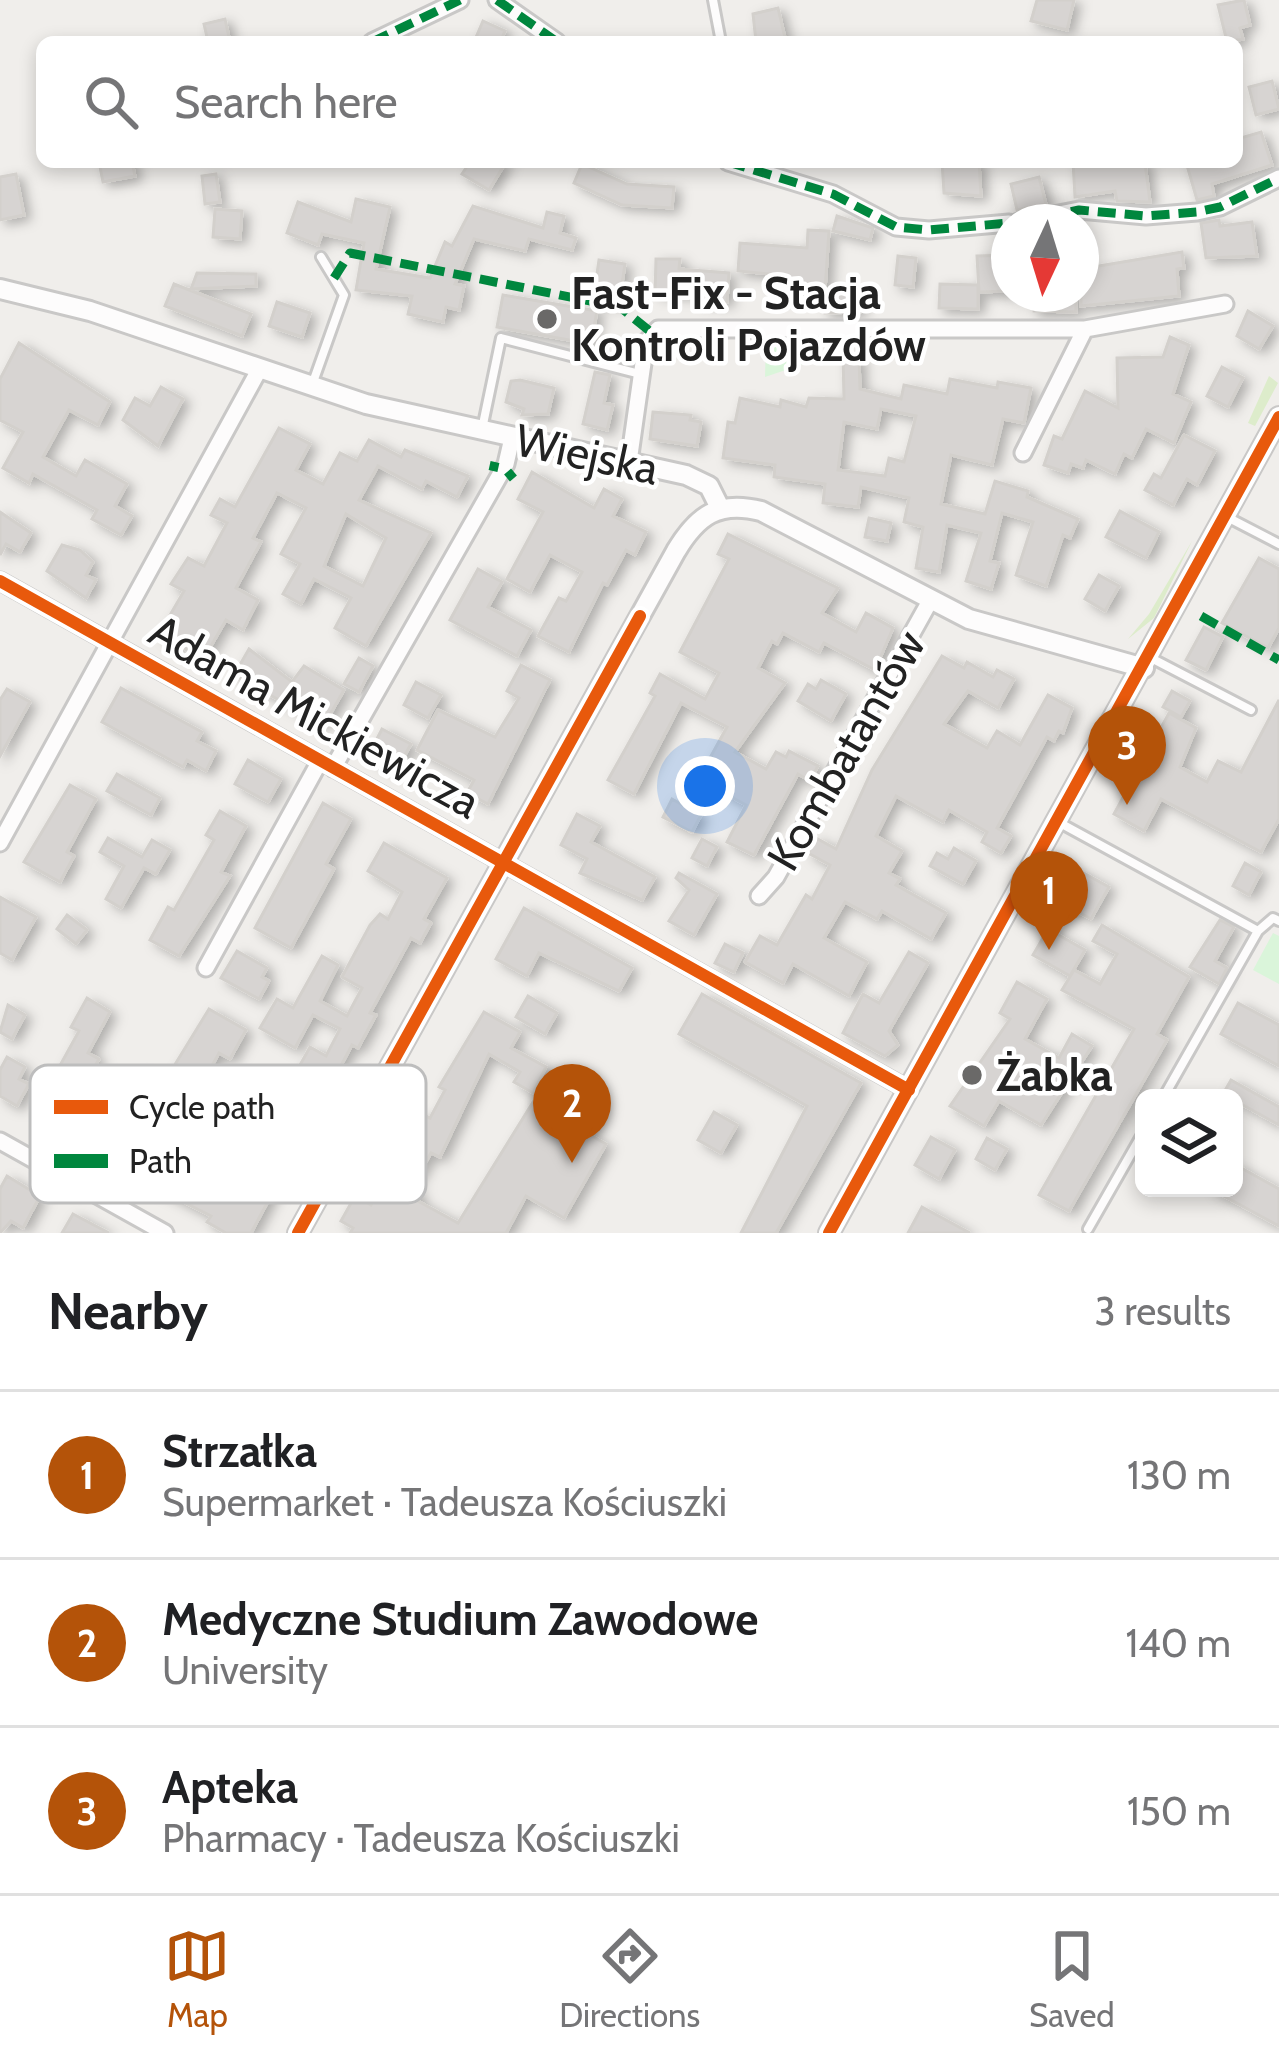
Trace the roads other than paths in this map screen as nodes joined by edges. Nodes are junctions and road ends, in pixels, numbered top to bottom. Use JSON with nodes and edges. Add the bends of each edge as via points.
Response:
{"nodes":[{"id":1,"x":460,"y":0,"type":"edge"},
{"id":2,"x":497,"y":0,"type":"edge"},
{"id":3,"x":713,"y":0,"type":"edge"},
{"id":4,"x":385,"y":36,"type":"edge"},
{"id":5,"x":548,"y":36,"type":"edge"},
{"id":6,"x":720,"y":36,"type":"edge"},
{"id":7,"x":754,"y":168,"type":"edge"},
{"id":8,"x":1279,"y":178,"type":"edge"},
{"id":9,"x":1099,"y":212,"type":"edge"},
{"id":10,"x":991,"y":225,"type":"edge"},
{"id":11,"x":321,"y":257,"type":"dead end"},
{"id":12,"x":0,"y":289,"type":"edge"},
{"id":13,"x":1225,"y":304,"type":"dead end"},
{"id":14,"x":1085,"y":329,"type":"junction"},
{"id":15,"x":259,"y":370,"type":"junction"},
{"id":16,"x":641,"y":375,"type":"junction"},
{"id":17,"x":311,"y":387,"type":"junction"},
{"id":18,"x":1279,"y":416,"type":"edge"},
{"id":19,"x":482,"y":432,"type":"junction"},
{"id":20,"x":512,"y":439,"type":"junction"},
{"id":21,"x":1022,"y":453,"type":"dead end"},
{"id":22,"x":629,"y":462,"type":"junction"},
{"id":23,"x":720,"y":508,"type":"junction"},
{"id":24,"x":1226,"y":517,"type":"junction"},
{"id":25,"x":1279,"y":544,"type":"edge"},
{"id":26,"x":0,"y":581,"type":"edge"},
{"id":27,"x":930,"y":601,"type":"junction"},
{"id":28,"x":112,"y":644,"type":"junction"},
{"id":29,"x":1147,"y":663,"type":"junction"},
{"id":30,"x":1251,"y":710,"type":"dead end"},
{"id":31,"x":327,"y":764,"type":"junction"},
{"id":32,"x":1058,"y":823,"type":"junction"},
{"id":33,"x":0,"y":844,"type":"edge"},
{"id":34,"x":504,"y":863,"type":"junction"},
{"id":35,"x":759,"y":896,"type":"dead end"},
{"id":36,"x":1279,"y":921,"type":"edge"},
{"id":37,"x":1258,"y":931,"type":"junction"},
{"id":38,"x":206,"y":968,"type":"dead end"},
{"id":39,"x":392,"y":1065,"type":"edge"},
{"id":40,"x":1168,"y":1089,"type":"edge"},
{"id":41,"x":909,"y":1090,"type":"junction"},
{"id":42,"x":0,"y":1141,"type":"edge"},
{"id":43,"x":1135,"y":1147,"type":"edge"},
{"id":44,"x":30,"y":1158,"type":"edge"},
{"id":45,"x":111,"y":1203,"type":"edge"},
{"id":46,"x":315,"y":1203,"type":"edge"},
{"id":47,"x":1088,"y":1229,"type":"dead end"},
{"id":48,"x":165,"y":1233,"type":"edge"},
{"id":49,"x":298,"y":1233,"type":"edge"},
{"id":50,"x":829,"y":1233,"type":"edge"}],
"edges":[{"from":1,"to":4,"type":"street"},
{"from":2,"to":5,"type":"street"},
{"from":3,"to":6,"type":"lane"},
{"from":7,"to":10,"type":"street","via":[[833,194],[896,227]]},
{"from":8,"to":9,"type":"street","via":[[1197,212]]},
{"from":11,"to":17,"type":"lane","via":[[344,295]]},
{"from":12,"to":15,"type":"street","name":"Wiejska"},
{"from":13,"to":14,"type":"street"},
{"from":14,"to":16,"type":"street","via":[[664,328],[648,337]]},
{"from":14,"to":21,"type":"street"},
{"from":15,"to":17,"type":"street","name":"Wiejska"},
{"from":15,"to":28,"type":"street"},
{"from":16,"to":19,"type":"lane","via":[[501,338]]},
{"from":16,"to":22,"type":"street"},
{"from":17,"to":19,"type":"street","name":"Wiejska"},
{"from":18,"to":24,"type":"street"},
{"from":19,"to":20,"type":"street","name":"Wiejska"},
{"from":20,"to":22,"type":"street","name":"Wiejska"},
{"from":20,"to":31,"type":"street","via":[[506,464]]},
{"from":22,"to":23,"type":"street","name":"Wiejska","via":[[704,482]]},
{"from":23,"to":27,"type":"street","name":"Wiejska","via":[[761,511]]},
{"from":23,"to":34,"type":"street","via":[[686,535]]},
{"from":24,"to":25,"type":"lane"},
{"from":24,"to":29,"type":"street"},
{"from":26,"to":28,"type":"street","name":"Adama Mickiewicza"},
{"from":27,"to":29,"type":"street","name":"Wiejska","via":[[1006,632]]},
{"from":27,"to":35,"type":"street","name":"Kombatantów"},
{"from":28,"to":31,"type":"street","name":"Adama Mickiewicza"},
{"from":28,"to":33,"type":"street"},
{"from":29,"to":30,"type":"lane"},
{"from":29,"to":32,"type":"street"},
{"from":31,"to":34,"type":"street","name":"Adama Mickiewicza"},
{"from":31,"to":38,"type":"street"},
{"from":32,"to":37,"type":"lane"},
{"from":32,"to":41,"type":"street"},
{"from":34,"to":39,"type":"street"},
{"from":34,"to":41,"type":"street","name":"Adama Mickiewicza"},
{"from":36,"to":37,"type":"lane"},
{"from":37,"to":40,"type":"lane"},
{"from":41,"to":50,"type":"street"},
{"from":42,"to":44,"type":"street"},
{"from":43,"to":47,"type":"lane"},
{"from":45,"to":48,"type":"street"},
{"from":46,"to":49,"type":"street"}]}
